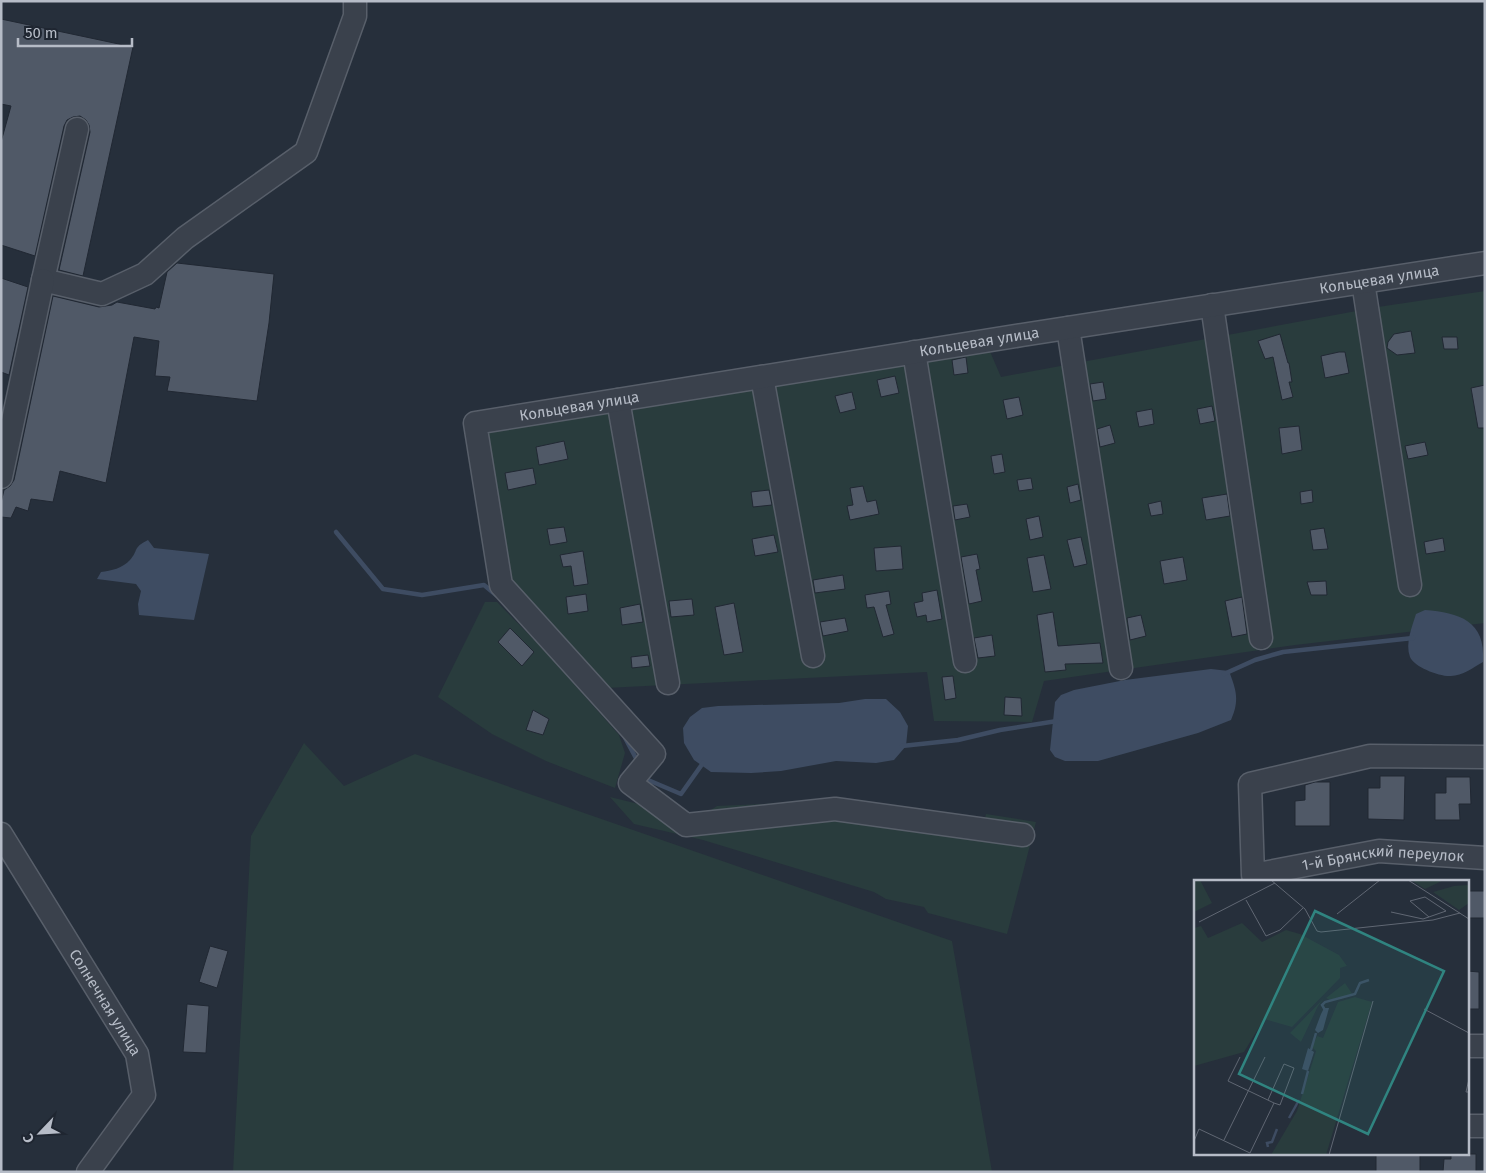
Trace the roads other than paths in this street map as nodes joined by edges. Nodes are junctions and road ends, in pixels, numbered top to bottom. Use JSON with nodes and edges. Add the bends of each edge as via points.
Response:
{"nodes":[{"id":1,"x":355,"y":9,"type":"edge"},
{"id":2,"x":77,"y":129,"type":"dead end"},
{"id":3,"x":1485,"y":263,"type":"edge"},
{"id":4,"x":43,"y":280,"type":"junction"},
{"id":5,"x":1363,"y":282,"type":"junction"},
{"id":6,"x":1212,"y":305,"type":"junction"},
{"id":7,"x":1068,"y":328,"type":"junction"},
{"id":8,"x":914,"y":352,"type":"junction"},
{"id":9,"x":762,"y":377,"type":"junction"},
{"id":10,"x":618,"y":400,"type":"junction"},
{"id":11,"x":1,"y":477,"type":"edge"},
{"id":12,"x":1410,"y":585,"type":"dead end"},
{"id":13,"x":1261,"y":638,"type":"dead end"},
{"id":14,"x":813,"y":656,"type":"dead end"},
{"id":15,"x":964,"y":661,"type":"dead end"},
{"id":16,"x":1121,"y":668,"type":"dead end"},
{"id":17,"x":668,"y":683,"type":"dead end"},
{"id":18,"x":1485,"y":757,"type":"edge"},
{"id":19,"x":1,"y":834,"type":"edge"},
{"id":20,"x":1023,"y":835,"type":"dead end"},
{"id":21,"x":1485,"y":858,"type":"edge"},
{"id":22,"x":1468,"y":1046,"type":"edge"},
{"id":23,"x":1485,"y":1046,"type":"edge"},
{"id":24,"x":1468,"y":1126,"type":"edge"},
{"id":25,"x":1485,"y":1126,"type":"edge"},
{"id":26,"x":88,"y":1172,"type":"edge"}],
"edges":[{"from":1,"to":4,"type":"street","via":[[306,152],[185,238],[145,274],[102,294]]},
{"from":2,"to":4,"type":"street"},
{"from":3,"to":5,"type":"street","name":"Кольцевая улица"},
{"from":4,"to":11,"type":"street"},
{"from":5,"to":6,"type":"street","name":"Кольцевая улица"},
{"from":5,"to":12,"type":"street"},
{"from":6,"to":7,"type":"street","name":"Кольцевая улица"},
{"from":6,"to":13,"type":"street"},
{"from":7,"to":8,"type":"street","name":"Кольцевая улица"},
{"from":7,"to":16,"type":"street"},
{"from":8,"to":9,"type":"street","name":"Кольцевая улица"},
{"from":8,"to":15,"type":"street"},
{"from":9,"to":10,"type":"street","name":"Кольцевая улица"},
{"from":9,"to":14,"type":"street"},
{"from":10,"to":17,"type":"street"},
{"from":10,"to":20,"type":"street","name":"Кольцевая улица","via":[[475,423],[501,585],[654,754],[630,782],[686,825],[835,809]]},
{"from":18,"to":21,"type":"street","name":"1-й Брянский переулок","via":[[1370,756],[1250,784],[1253,875],[1380,851]]},
{"from":19,"to":26,"type":"street","name":"Солнечная улица","via":[[137,1054],[144,1095]]},
{"from":22,"to":23,"type":"street"},
{"from":24,"to":25,"type":"street"}]}
